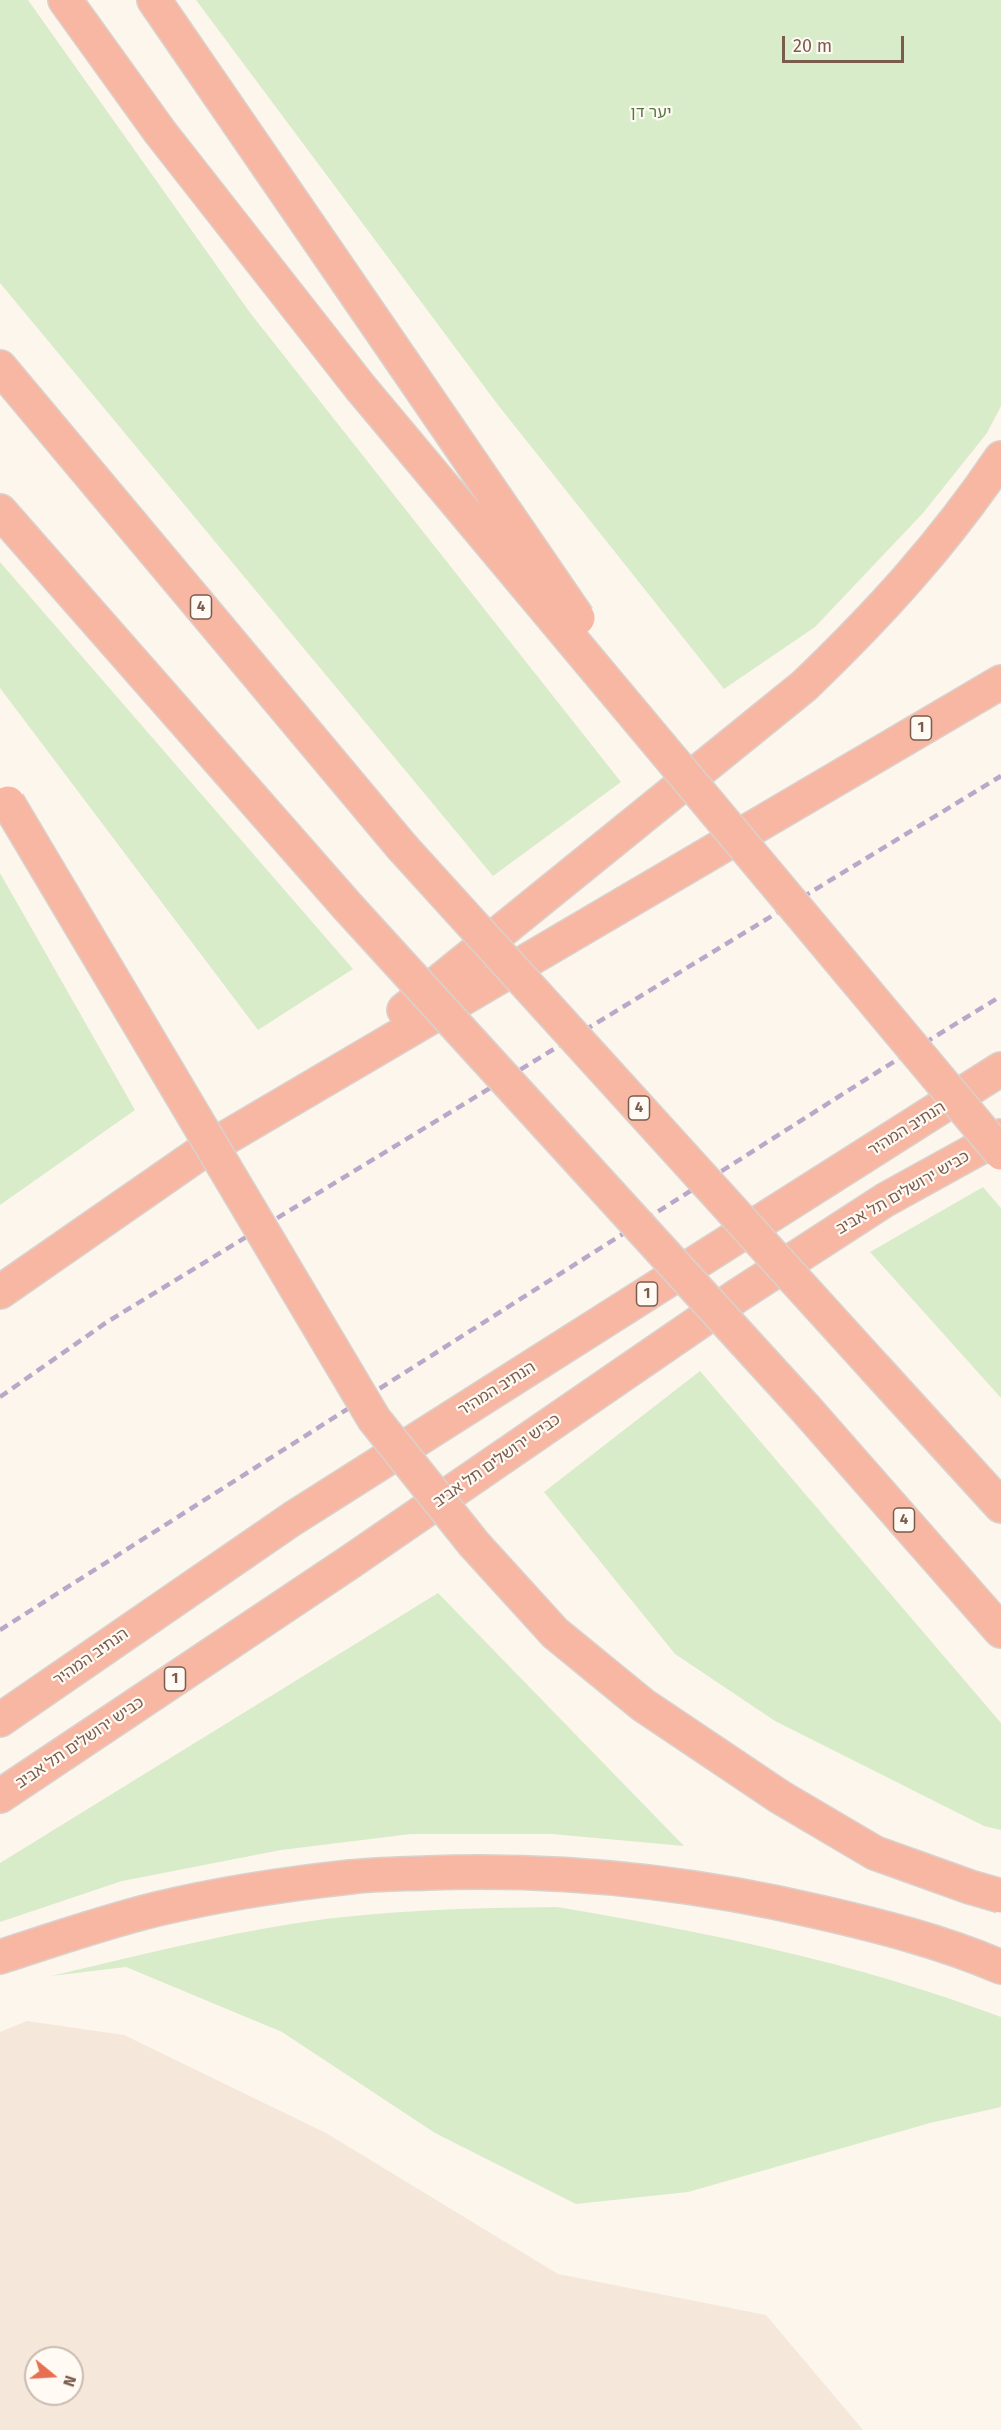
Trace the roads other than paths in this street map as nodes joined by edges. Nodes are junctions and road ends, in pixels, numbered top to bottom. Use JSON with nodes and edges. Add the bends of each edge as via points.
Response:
{"nodes":[{"id":1,"x":65,"y":0,"type":"edge"},
{"id":2,"x":154,"y":0,"type":"edge"},
{"id":3,"x":0,"y":368,"type":"edge"},
{"id":4,"x":1001,"y":458,"type":"edge"},
{"id":5,"x":0,"y":511,"type":"edge"},
{"id":6,"x":1001,"y":682,"type":"edge"},
{"id":7,"x":690,"y":780,"type":"junction"},
{"id":8,"x":4,"y":796,"type":"edge"},
{"id":9,"x":1001,"y":1069,"type":"edge"},
{"id":10,"x":304,"y":1091,"type":"junction"},
{"id":11,"x":1001,"y":1136,"type":"edge"},
{"id":12,"x":1001,"y":1153,"type":"edge"},
{"id":13,"x":0,"y":1292,"type":"edge"},
{"id":14,"x":1001,"y":1506,"type":"edge"},
{"id":15,"x":1001,"y":1631,"type":"edge"},
{"id":16,"x":0,"y":1720,"type":"edge"},
{"id":17,"x":0,"y":1796,"type":"edge"},
{"id":18,"x":1001,"y":1896,"type":"edge"},
{"id":19,"x":0,"y":1957,"type":"edge"},
{"id":20,"x":1001,"y":1967,"type":"edge"}],
"edges":[{"from":1,"to":7,"type":"highway","bridge":true,"via":[[160,132],[360,387]]},
{"from":2,"to":7,"type":"highway","bridge":true},
{"from":3,"to":14,"type":"highway","number":"4","bridge":true,"via":[[402,847]]},
{"from":4,"to":10,"type":"highway","via":[[913,575],[804,686]]},
{"from":5,"to":15,"type":"highway","number":"4","bridge":true,"via":[[348,908],[806,1409]]},
{"from":6,"to":10,"type":"highway","number":"1"},
{"from":7,"to":12,"type":"highway","bridge":true},
{"from":8,"to":18,"type":"highway","bridge":true,"via":[[374,1419],[474,1544],[555,1633],[643,1705],[790,1802],[875,1852]]},
{"from":9,"to":16,"type":"highway","name":"הנתיב המהיר","number":"1","via":[[292,1519]]},
{"from":10,"to":13,"type":"highway","number":"1","via":[[200,1153]]},
{"from":11,"to":17,"type":"highway","name":"כביש ירושלים תל אביב","number":"1","via":[[885,1200],[737,1296]]},
{"from":19,"to":20,"type":"highway","via":[[157,1909],[246,1891],[353,1876],[463,1872],[541,1873],[762,1898],[886,1928]]}]}
